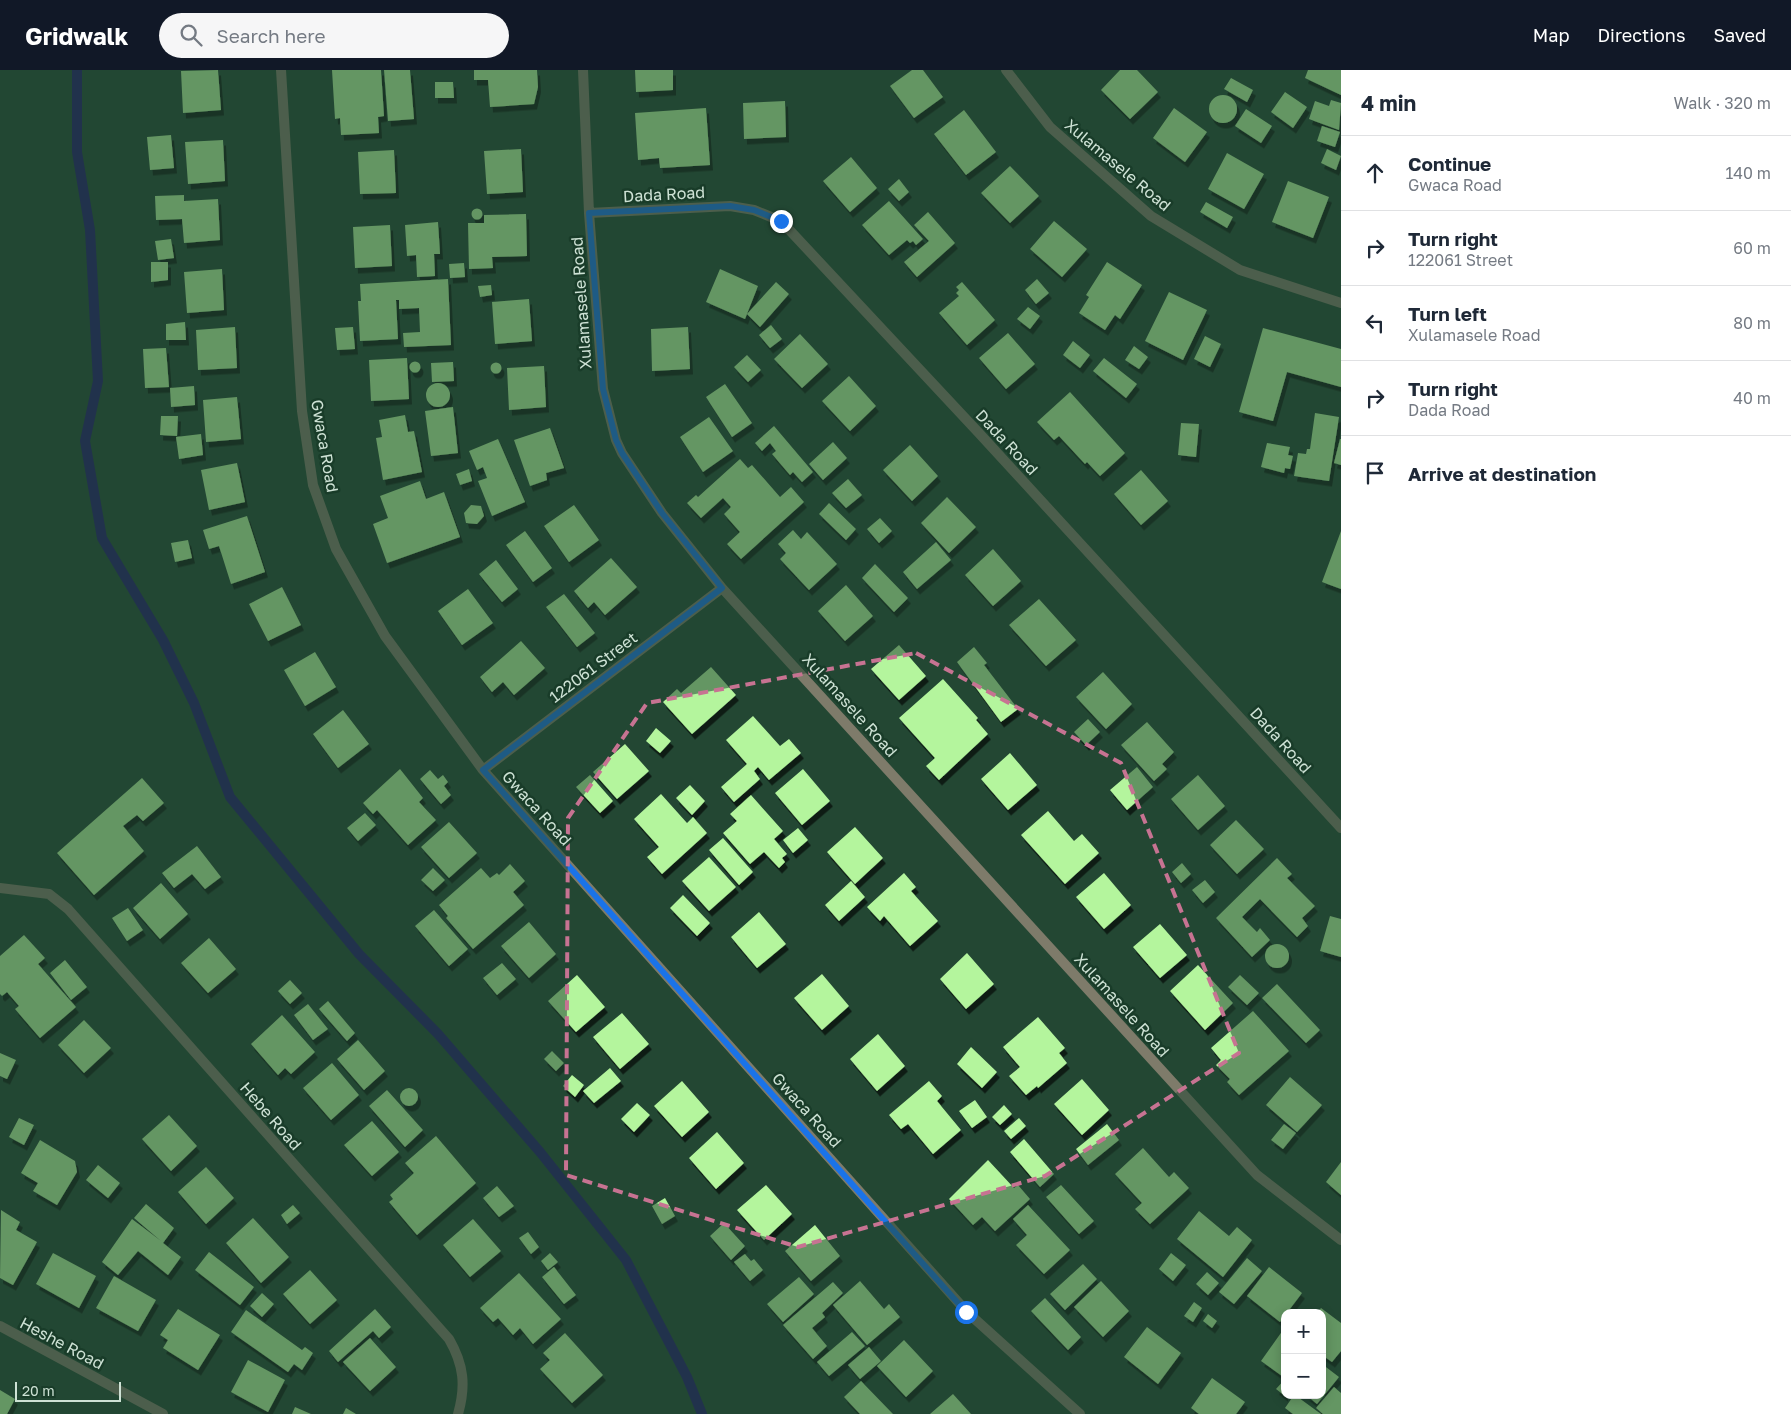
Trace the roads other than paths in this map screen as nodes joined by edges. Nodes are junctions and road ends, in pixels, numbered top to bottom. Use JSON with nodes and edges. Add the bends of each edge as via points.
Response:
{"nodes":[{"id":1,"x":281,"y":70,"type":"edge"},
{"id":2,"x":583,"y":70,"type":"edge"},
{"id":3,"x":1006,"y":70,"type":"edge"},
{"id":4,"x":589,"y":213,"type":"junction"},
{"id":5,"x":1341,"y":303,"type":"edge"},
{"id":6,"x":722,"y":588,"type":"junction"},
{"id":7,"x":483,"y":770,"type":"junction"},
{"id":8,"x":1341,"y":828,"type":"edge"},
{"id":9,"x":0,"y":888,"type":"edge"},
{"id":10,"x":1341,"y":1240,"type":"edge"},
{"id":11,"x":0,"y":1326,"type":"edge"},
{"id":12,"x":163,"y":1414,"type":"edge"},
{"id":13,"x":458,"y":1414,"type":"edge"},
{"id":14,"x":1080,"y":1414,"type":"edge"}],
"edges":[{"from":1,"to":7,"type":"street","name":"Gwaca Road","via":[[302,411],[313,485],[336,549],[385,636]]},
{"from":2,"to":4,"type":"street","name":"Xulamasele Road"},
{"from":3,"to":5,"type":"street","name":"Xulamasele Road","via":[[1050,127],[1151,216],[1240,270]]},
{"from":4,"to":6,"type":"street","name":"Xulamasele Road","via":[[603,389],[616,440],[662,513]]},
{"from":4,"to":8,"type":"street","name":"Dada Road","via":[[730,206],[754,210],[781,221]]},
{"from":6,"to":7,"type":"street","name":"122061 Street"},
{"from":6,"to":10,"type":"street","name":"Xulamasele Road","via":[[1257,1175]]},
{"from":7,"to":14,"type":"street","name":"Gwaca Road","via":[[966,1312]]},
{"from":9,"to":13,"type":"street","name":"Hebe Road","via":[[50,894],[68,909],[449,1340],[463,1371]]},
{"from":11,"to":12,"type":"street","name":"Heshe Road"}]}
